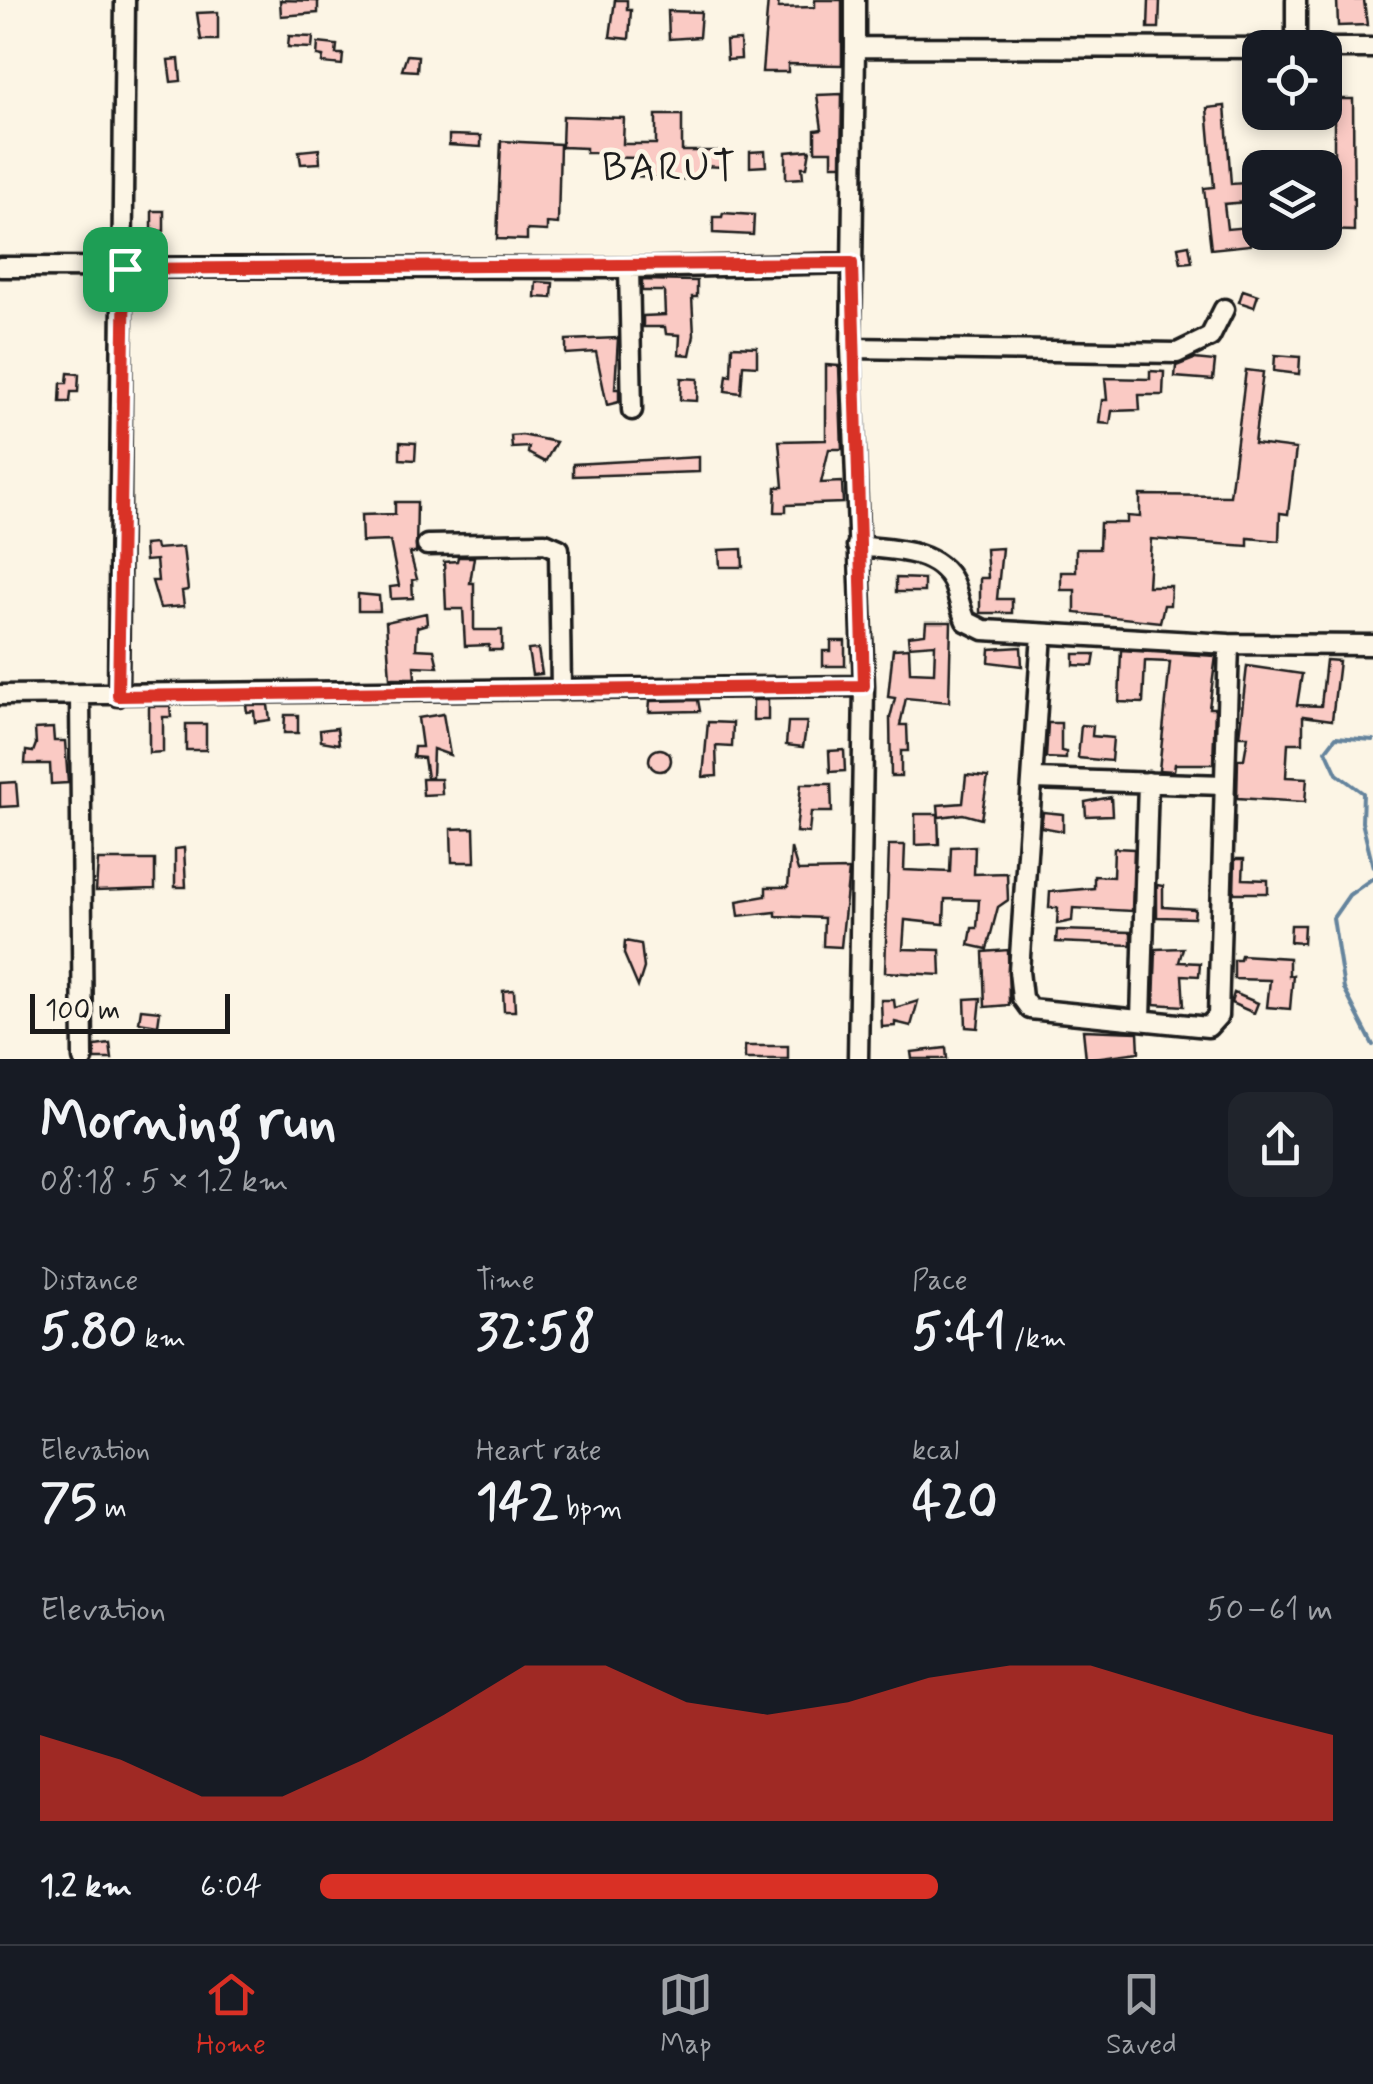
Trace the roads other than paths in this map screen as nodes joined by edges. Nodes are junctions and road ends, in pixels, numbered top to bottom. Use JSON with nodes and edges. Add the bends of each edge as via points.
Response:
{"nodes":[{"id":1,"x":125,"y":0,"type":"edge"},
{"id":2,"x":855,"y":0,"type":"edge"},
{"id":3,"x":1296,"y":0,"type":"edge"},
{"id":4,"x":1294,"y":30,"type":"edge"},
{"id":5,"x":855,"y":47,"type":"junction"},
{"id":6,"x":1242,"y":48,"type":"edge"},
{"id":7,"x":1342,"y":48,"type":"edge"},
{"id":8,"x":1373,"y":48,"type":"edge"},
{"id":9,"x":852,"y":263,"type":"junction"},
{"id":10,"x":0,"y":267,"type":"edge"},
{"id":11,"x":630,"y":268,"type":"junction"},
{"id":12,"x":125,"y":269,"type":"junction"},
{"id":13,"x":1224,"y":309,"type":"dead end"},
{"id":14,"x":852,"y":348,"type":"junction"},
{"id":15,"x":632,"y":410,"type":"dead end"},
{"id":16,"x":427,"y":545,"type":"dead end"},
{"id":17,"x":858,"y":546,"type":"junction"},
{"id":18,"x":1042,"y":634,"type":"junction"},
{"id":19,"x":1228,"y":644,"type":"junction"},
{"id":20,"x":1373,"y":645,"type":"edge"},
{"id":21,"x":864,"y":686,"type":"junction"},
{"id":22,"x":561,"y":690,"type":"junction"},
{"id":23,"x":0,"y":695,"type":"edge"},
{"id":24,"x":80,"y":696,"type":"junction"},
{"id":25,"x":118,"y":696,"type":"junction"},
{"id":26,"x":1034,"y":779,"type":"junction"},
{"id":27,"x":1148,"y":782,"type":"junction"},
{"id":28,"x":1224,"y":784,"type":"junction"},
{"id":29,"x":1141,"y":1019,"type":"junction"},
{"id":30,"x":83,"y":1059,"type":"edge"},
{"id":31,"x":858,"y":1059,"type":"edge"}],
"edges":[{"from":1,"to":12,"type":"street"},
{"from":2,"to":5,"type":"street"},
{"from":3,"to":4,"type":"street"},
{"from":5,"to":6,"type":"street"},
{"from":5,"to":9,"type":"street"},
{"from":7,"to":8,"type":"street"},
{"from":9,"to":11,"type":"street"},
{"from":9,"to":14,"type":"street"},
{"from":10,"to":12,"type":"street"},
{"from":11,"to":12,"type":"street"},
{"from":11,"to":15,"type":"street"},
{"from":12,"to":25,"type":"street"},
{"from":13,"to":14,"type":"street","via":[[1210,337],[1177,354]]},
{"from":14,"to":17,"type":"street"},
{"from":16,"to":22,"type":"street","via":[[559,548]]},
{"from":17,"to":18,"type":"street","via":[[936,562],[974,628]]},
{"from":17,"to":21,"type":"street"},
{"from":18,"to":19,"type":"street"},
{"from":18,"to":26,"type":"street"},
{"from":19,"to":20,"type":"street"},
{"from":19,"to":28,"type":"street"},
{"from":21,"to":22,"type":"street"},
{"from":21,"to":31,"type":"street"},
{"from":22,"to":25,"type":"street"},
{"from":23,"to":24,"type":"street"},
{"from":24,"to":25,"type":"street"},
{"from":24,"to":30,"type":"street"},
{"from":26,"to":27,"type":"street"},
{"from":26,"to":29,"type":"street","via":[[1022,998],[1030,1009]]},
{"from":27,"to":28,"type":"street"},
{"from":27,"to":29,"type":"street"},
{"from":28,"to":29,"type":"street","via":[[1218,1016],[1208,1027]]}]}
